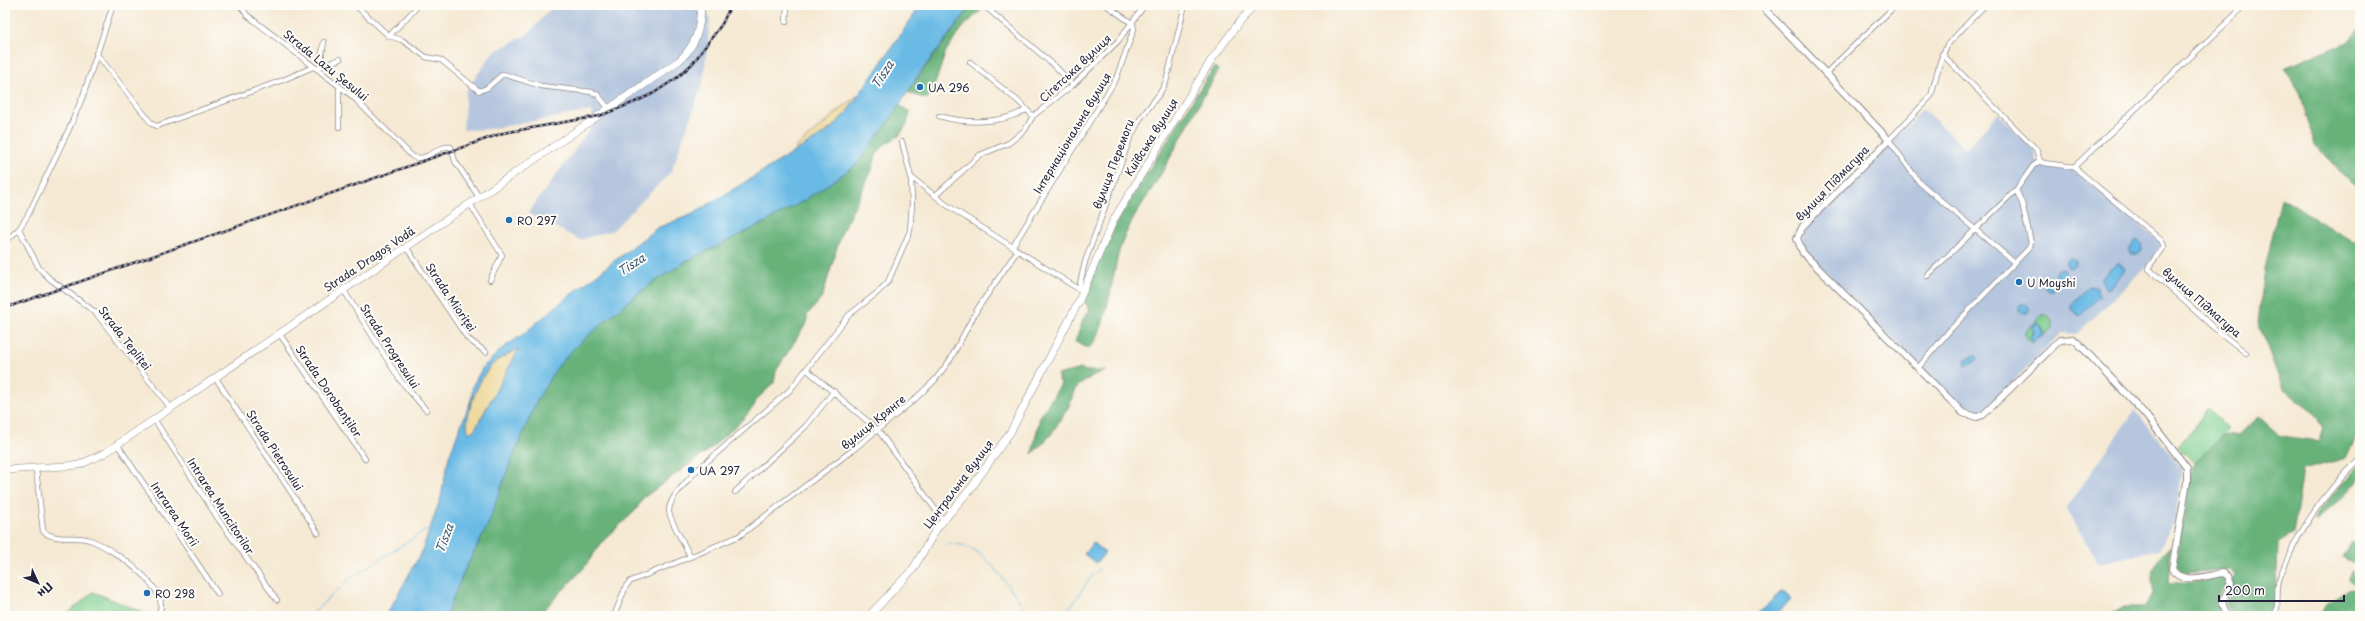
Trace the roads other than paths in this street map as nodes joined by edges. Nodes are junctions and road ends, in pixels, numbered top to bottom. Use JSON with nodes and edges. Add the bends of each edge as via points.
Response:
{"nodes":[{"id":1,"x":113,"y":5,"type":"edge"},
{"id":2,"x":240,"y":5,"type":"edge"},
{"id":3,"x":355,"y":5,"type":"edge"},
{"id":4,"x":419,"y":5,"type":"edge"},
{"id":5,"x":701,"y":5,"type":"edge"},
{"id":6,"x":787,"y":5,"type":"edge"},
{"id":7,"x":1106,"y":5,"type":"edge"},
{"id":8,"x":1145,"y":5,"type":"edge"},
{"id":9,"x":1185,"y":5,"type":"edge"},
{"id":10,"x":1255,"y":5,"type":"edge"},
{"id":11,"x":1761,"y":5,"type":"edge"},
{"id":12,"x":1896,"y":5,"type":"edge"},
{"id":13,"x":1985,"y":5,"type":"edge"},
{"id":14,"x":2236,"y":5,"type":"edge"},
{"id":15,"x":988,"y":9,"type":"dead end"},
{"id":16,"x":786,"y":22,"type":"dead end"},
{"id":17,"x":1133,"y":24,"type":"junction"},
{"id":18,"x":389,"y":36,"type":"junction"},
{"id":19,"x":324,"y":42,"type":"dead end"},
{"id":20,"x":96,"y":53,"type":"junction"},
{"id":21,"x":1942,"y":54,"type":"junction"},
{"id":22,"x":340,"y":59,"type":"dead end"},
{"id":23,"x":970,"y":62,"type":"dead end"},
{"id":24,"x":312,"y":67,"type":"junction"},
{"id":25,"x":319,"y":68,"type":"junction"},
{"id":26,"x":1825,"y":74,"type":"junction"},
{"id":27,"x":1073,"y":85,"type":"junction"},
{"id":28,"x":339,"y":88,"type":"junction"},
{"id":29,"x":609,"y":109,"type":"junction"},
{"id":30,"x":1026,"y":110,"type":"junction"},
{"id":31,"x":940,"y":116,"type":"dead end"},
{"id":32,"x":1033,"y":116,"type":"junction"},
{"id":33,"x":339,"y":127,"type":"dead end"},
{"id":34,"x":1889,"y":140,"type":"junction"},
{"id":35,"x":902,"y":142,"type":"dead end"},
{"id":36,"x":2040,"y":161,"type":"junction"},
{"id":37,"x":2074,"y":167,"type":"junction"},
{"id":38,"x":911,"y":177,"type":"junction"},
{"id":39,"x":2016,"y":190,"type":"junction"},
{"id":40,"x":936,"y":195,"type":"junction"},
{"id":41,"x":479,"y":197,"type":"junction"},
{"id":42,"x":470,"y":204,"type":"junction"},
{"id":43,"x":19,"y":229,"type":"junction"},
{"id":44,"x":1974,"y":231,"type":"junction"},
{"id":45,"x":5,"y":242,"type":"edge"},
{"id":46,"x":1013,"y":246,"type":"junction"},
{"id":47,"x":406,"y":247,"type":"junction"},
{"id":48,"x":1018,"y":250,"type":"junction"},
{"id":49,"x":2015,"y":263,"type":"junction"},
{"id":50,"x":1927,"y":276,"type":"dead end"},
{"id":51,"x":490,"y":280,"type":"dead end"},
{"id":52,"x":343,"y":289,"type":"junction"},
{"id":53,"x":1081,"y":290,"type":"junction"},
{"id":54,"x":279,"y":333,"type":"junction"},
{"id":55,"x":486,"y":352,"type":"dead end"},
{"id":56,"x":2246,"y":353,"type":"dead end"},
{"id":57,"x":1918,"y":368,"type":"junction"},
{"id":58,"x":806,"y":369,"type":"junction"},
{"id":59,"x":215,"y":377,"type":"junction"},
{"id":60,"x":834,"y":392,"type":"junction"},
{"id":61,"x":170,"y":407,"type":"junction"},
{"id":62,"x":426,"y":410,"type":"dead end"},
{"id":63,"x":154,"y":419,"type":"junction"},
{"id":64,"x":878,"y":430,"type":"junction"},
{"id":65,"x":117,"y":444,"type":"junction"},
{"id":66,"x":365,"y":459,"type":"dead end"},
{"id":67,"x":2360,"y":459,"type":"edge"},
{"id":68,"x":36,"y":469,"type":"junction"},
{"id":69,"x":5,"y":470,"type":"edge"},
{"id":70,"x":735,"y":492,"type":"dead end"},
{"id":71,"x":943,"y":520,"type":"junction"},
{"id":72,"x":318,"y":533,"type":"dead end"},
{"id":73,"x":690,"y":557,"type":"junction"},
{"id":74,"x":218,"y":594,"type":"dead end"},
{"id":75,"x":277,"y":600,"type":"dead end"},
{"id":76,"x":156,"y":616,"type":"edge"},
{"id":77,"x":614,"y":616,"type":"edge"},
{"id":78,"x":869,"y":616,"type":"edge"},
{"id":79,"x":2227,"y":616,"type":"edge"},
{"id":80,"x":2275,"y":616,"type":"edge"}],
"edges":[{"from":1,"to":20,"type":"street"},
{"from":2,"to":24,"type":"street","name":"Strada Lazu Șesului","via":[[247,15],[272,32]]},
{"from":3,"to":18,"type":"street"},
{"from":4,"to":18,"type":"street"},
{"from":5,"to":29,"type":"main road","name":"Strada Dragoș Vodă","via":[[698,34],[686,54]]},
{"from":6,"to":16,"type":"street"},
{"from":7,"to":17,"type":"street"},
{"from":8,"to":17,"type":"street","name":"Сігетська вулиця"},
{"from":9,"to":53,"type":"street","name":"вулиця Перемоги","via":[[1166,82],[1160,94],[1140,118],[1129,141],[1085,262]]},
{"from":10,"to":53,"type":"main road","name":"Київська вулиця","via":[[1210,62],[1114,219]]},
{"from":11,"to":26,"type":"street"},
{"from":12,"to":26,"type":"street"},
{"from":13,"to":21,"type":"street","via":[[1947,45]]},
{"from":14,"to":37,"type":"street","via":[[2239,10],[2235,15]]},
{"from":15,"to":27,"type":"street","via":[[1056,67]]},
{"from":17,"to":27,"type":"street","name":"Сігетська вулиця"},
{"from":17,"to":46,"type":"street","name":"Інтернаціональна вулиця","via":[[1134,29],[1116,79]]},
{"from":18,"to":29,"type":"street","via":[[402,40],[426,57],[442,60],[479,91],[487,88],[503,74],[541,86],[592,92],[598,95]]},
{"from":19,"to":25,"type":"street"},
{"from":20,"to":24,"type":"street","via":[[152,124],[157,126]]},
{"from":20,"to":43,"type":"street","via":[[80,103]]},
{"from":21,"to":34,"type":"street","via":[[1931,96]]},
{"from":21,"to":36,"type":"street","via":[[2036,149]]},
{"from":22,"to":25,"type":"street"},
{"from":23,"to":30,"type":"street"},
{"from":24,"to":25,"type":"street","name":"Strada Lazu Șesului"},
{"from":25,"to":28,"type":"street","name":"Strada Lazu Șesului"},
{"from":26,"to":34,"type":"street"},
{"from":27,"to":32,"type":"street","name":"Сігетська вулиця"},
{"from":28,"to":33,"type":"street"},
{"from":28,"to":41,"type":"street","name":"Strada Lazu Șesului","via":[[360,103],[413,157],[423,158],[444,147],[450,147],[455,161]]},
{"from":29,"to":41,"type":"main road","name":"Strada Dragoș Vodă"},
{"from":30,"to":31,"type":"street","via":[[990,121],[953,120]]},
{"from":30,"to":32,"type":"street"},
{"from":32,"to":40,"type":"street","name":"Сігетська вулиця","via":[[1025,130],[1009,143],[980,155]]},
{"from":34,"to":44,"type":"street","via":[[1919,182]]},
{"from":34,"to":57,"type":"street","name":"вулиця Підмагура","via":[[1803,226],[1797,238],[1803,253]]},
{"from":35,"to":38,"type":"street"},
{"from":36,"to":37,"type":"street"},
{"from":36,"to":39,"type":"street","via":[[2033,166]]},
{"from":37,"to":56,"type":"street","name":"вулиця Підмагура","via":[[2164,243],[2162,250],[2148,268]]},
{"from":38,"to":40,"type":"street"},
{"from":38,"to":58,"type":"street","via":[[910,231],[888,282],[849,314]]},
{"from":39,"to":44,"type":"street"},
{"from":39,"to":49,"type":"street","via":[[2022,203],[2031,244]]},
{"from":40,"to":46,"type":"street","via":[[948,206]]},
{"from":41,"to":42,"type":"main road","name":"Strada Dragoș Vodă"},
{"from":42,"to":47,"type":"main road","name":"Strada Dragoș Vodă"},
{"from":42,"to":51,"type":"street","via":[[502,255]]},
{"from":43,"to":45,"type":"street"},
{"from":43,"to":61,"type":"street","name":"Strada Tepliței","via":[[39,268],[95,312]]},
{"from":44,"to":49,"type":"street"},
{"from":44,"to":50,"type":"street"},
{"from":46,"to":48,"type":"street"},
{"from":47,"to":52,"type":"main road","name":"Strada Dragoș Vodă"},
{"from":47,"to":55,"type":"street","name":"Strada Mioriței","via":[[468,339]]},
{"from":48,"to":53,"type":"street"},
{"from":48,"to":64,"type":"street","name":"вулиця Крянге","via":[[978,308],[954,354],[935,380]]},
{"from":49,"to":57,"type":"street","via":[[1950,330]]},
{"from":52,"to":54,"type":"main road","name":"Strada Dragoș Vodă"},
{"from":52,"to":62,"type":"street","name":"Strada Progresului","via":[[400,380]]},
{"from":53,"to":71,"type":"main road","name":"Центральна вулиця","via":[[1011,431],[972,487]]},
{"from":54,"to":59,"type":"main road","name":"Strada Dragoș Vodă"},
{"from":54,"to":66,"type":"street","name":"Strada Dorobanților"},
{"from":57,"to":79,"type":"street","name":"вулиця Підмагура","via":[[1963,413],[1971,417],[1983,415],[2060,340],[2073,339],[2078,343],[2144,413],[2186,468],[2187,482],[2172,569],[2176,576],[2184,579],[2223,572],[2228,576],[2231,584],[2222,602]]},
{"from":58,"to":60,"type":"street"},
{"from":58,"to":73,"type":"street","via":[[790,390],[695,472],[674,498],[669,516]]},
{"from":59,"to":61,"type":"main road","name":"Strada Dragoș Vodă"},
{"from":59,"to":72,"type":"street","name":"Strada Pietrosului"},
{"from":60,"to":64,"type":"street"},
{"from":60,"to":70,"type":"street","via":[[806,426]]},
{"from":61,"to":63,"type":"main road","name":"Strada Dragoș Vodă"},
{"from":63,"to":65,"type":"main road","name":"Strada Dragoș Vodă"},
{"from":63,"to":75,"type":"street","name":"Intrarea Muncitorilor","via":[[219,520]]},
{"from":64,"to":71,"type":"street"},
{"from":64,"to":73,"type":"street","name":"вулиця Крянге","via":[[739,536]]},
{"from":65,"to":68,"type":"main road","name":"Strada Dragoș Vodă","via":[[100,456],[79,465]]},
{"from":65,"to":74,"type":"street","name":"Intrarea Morii"},
{"from":67,"to":80,"type":"street","via":[[2325,495],[2307,521],[2279,579],[2279,605]]},
{"from":68,"to":69,"type":"main road","name":"Strada Dragoș Vodă"},
{"from":68,"to":76,"type":"street","via":[[43,530],[51,536],[88,539],[113,551],[153,585],[160,604]]},
{"from":71,"to":78,"type":"main road","name":"Центральна вулиця","via":[[913,569]]},
{"from":73,"to":77,"type":"street","name":"вулиця Крянге","via":[[631,580]]}]}
